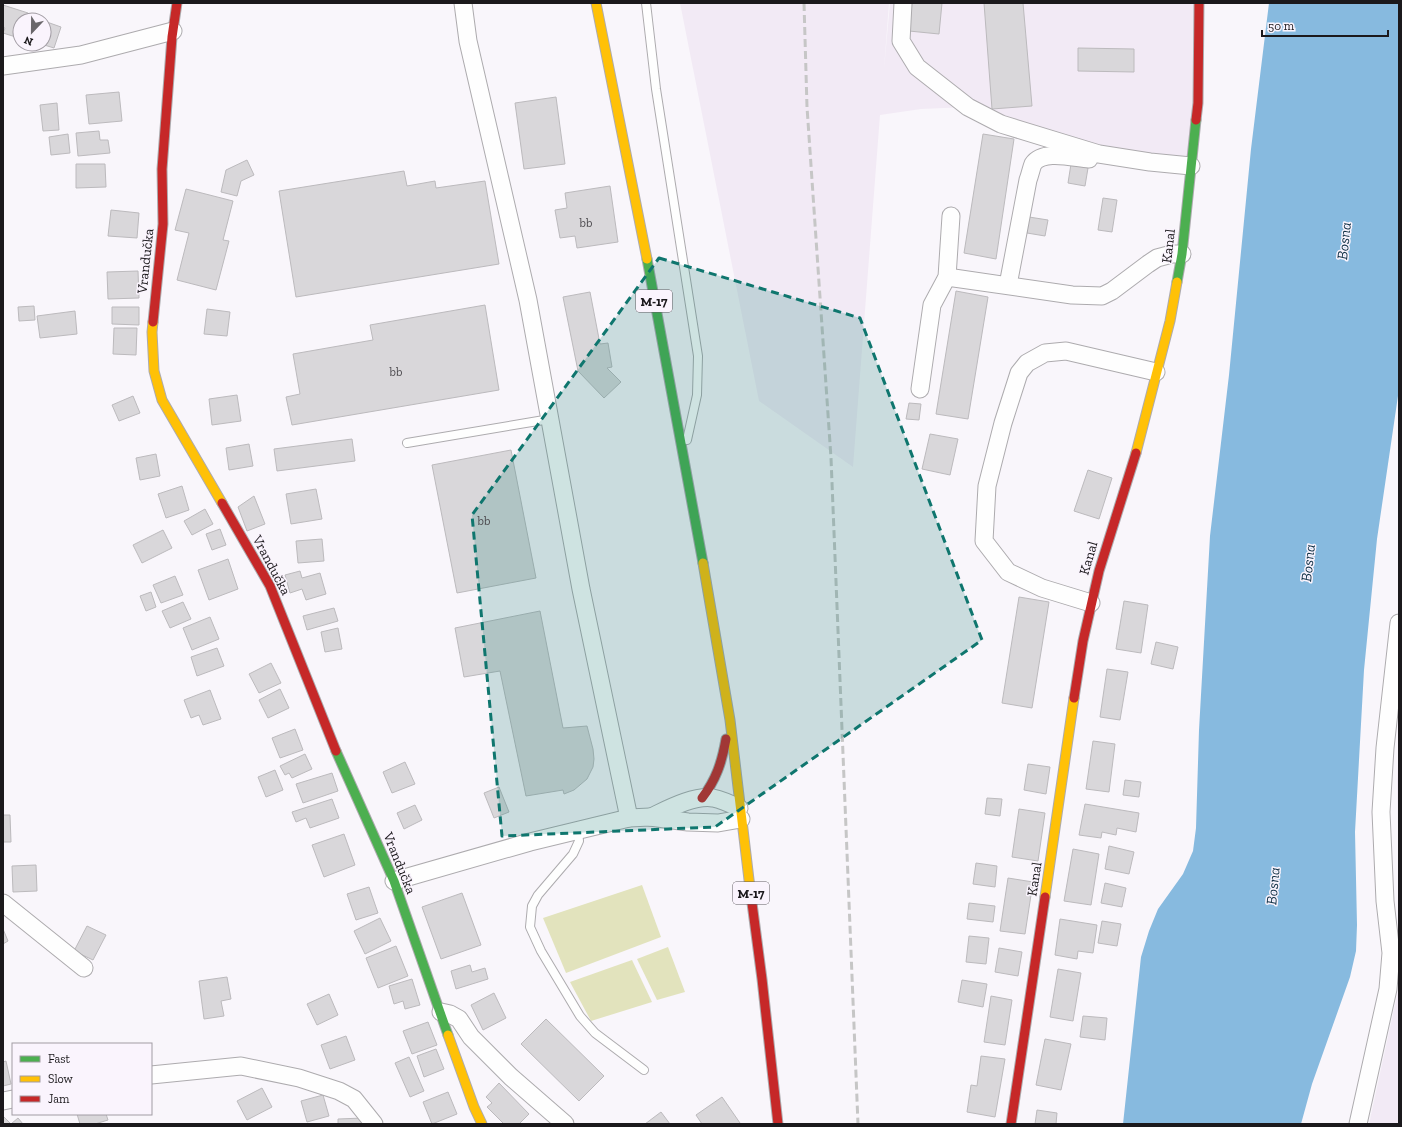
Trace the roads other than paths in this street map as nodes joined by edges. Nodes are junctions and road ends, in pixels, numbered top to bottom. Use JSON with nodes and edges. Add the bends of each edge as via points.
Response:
{"nodes":[{"id":1,"x":177,"y":3,"type":"edge"},
{"id":2,"x":463,"y":3,"type":"edge"},
{"id":3,"x":596,"y":3,"type":"edge"},
{"id":4,"x":646,"y":3,"type":"edge"},
{"id":5,"x":904,"y":3,"type":"edge"},
{"id":6,"x":1199,"y":3,"type":"edge"},
{"id":7,"x":173,"y":31,"type":"junction"},
{"id":8,"x":3,"y":66,"type":"edge"},
{"id":9,"x":1099,"y":154,"type":"junction"},
{"id":10,"x":1191,"y":166,"type":"junction"},
{"id":11,"x":951,"y":216,"type":"dead end"},
{"id":12,"x":1182,"y":254,"type":"junction"},
{"id":13,"x":947,"y":278,"type":"junction"},
{"id":14,"x":1008,"y":285,"type":"junction"},
{"id":15,"x":1156,"y":372,"type":"junction"},
{"id":16,"x":920,"y":389,"type":"dead end"},
{"id":17,"x":550,"y":419,"type":"junction"},
{"id":18,"x":407,"y":443,"type":"dead end"},
{"id":19,"x":683,"y":456,"type":"junction"},
{"id":20,"x":1091,"y":603,"type":"junction"},
{"id":21,"x":1399,"y":623,"type":"edge"},
{"id":22,"x":730,"y":720,"type":"junction"},
{"id":23,"x":702,"y":798,"type":"junction"},
{"id":24,"x":740,"y":814,"type":"junction"},
{"id":25,"x":650,"y":817,"type":"junction"},
{"id":26,"x":629,"y":818,"type":"junction"},
{"id":27,"x":578,"y":830,"type":"junction"},
{"id":28,"x":394,"y":881,"type":"junction"},
{"id":29,"x":3,"y":903,"type":"edge"},
{"id":30,"x":84,"y":968,"type":"dead end"},
{"id":31,"x":441,"y":1012,"type":"junction"},
{"id":32,"x":644,"y":1070,"type":"dead end"},
{"id":33,"x":152,"y":1075,"type":"edge"},
{"id":34,"x":374,"y":1124,"type":"edge"},
{"id":35,"x":482,"y":1124,"type":"edge"},
{"id":36,"x":565,"y":1124,"type":"edge"},
{"id":37,"x":778,"y":1124,"type":"edge"},
{"id":38,"x":1011,"y":1124,"type":"edge"},
{"id":39,"x":1358,"y":1124,"type":"edge"}],
"edges":[{"from":1,"to":7,"type":"street","name":"Vrandučka"},
{"from":2,"to":17,"type":"street","via":[[468,41],[528,300]]},
{"from":3,"to":19,"type":"street","number":"M-17"},
{"from":4,"to":19,"type":"lane","via":[[656,89],[698,356],[697,395]]},
{"from":5,"to":9,"type":"street","via":[[901,41],[918,67],[968,107],[1001,124]]},
{"from":6,"to":10,"type":"street","name":"Kanal","via":[[1198,103]]},
{"from":7,"to":8,"type":"street","via":[[81,55]]},
{"from":7,"to":28,"type":"street","name":"Vrandučka","via":[[162,169],[163,224],[152,332],[154,371],[162,400],[270,586],[329,734]]},
{"from":9,"to":10,"type":"street"},
{"from":9,"to":14,"type":"street","via":[[1093,159],[1046,156],[1034,164],[1028,180]]},
{"from":10,"to":12,"type":"street","name":"Kanal"},
{"from":11,"to":13,"type":"street"},
{"from":12,"to":14,"type":"street","via":[[1157,258],[1102,296],[1072,295]]},
{"from":12,"to":15,"type":"street","name":"Kanal","via":[[1170,321]]},
{"from":13,"to":14,"type":"street"},
{"from":13,"to":16,"type":"street","via":[[932,305]]},
{"from":15,"to":20,"type":"street","name":"Kanal","via":[[1131,470],[1098,570]]},
{"from":15,"to":20,"type":"street","via":[[1066,351],[1045,353],[1027,363],[1018,373],[1003,423],[987,486],[984,541],[1008,572],[1042,588]]},
{"from":17,"to":18,"type":"lane"},
{"from":17,"to":26,"type":"street","via":[[581,589]]},
{"from":19,"to":22,"type":"street","number":"M-17"},
{"from":20,"to":38,"type":"street","name":"Kanal"},
{"from":21,"to":39,"type":"street","via":[[1380,812],[1391,953],[1389,982]]},
{"from":22,"to":23,"type":"street","via":[[719,771]]},
{"from":22,"to":24,"type":"street","number":"M-17"},
{"from":23,"to":24,"type":"street","via":[[725,801]]},
{"from":23,"to":25,"type":"street","via":[[685,802]]},
{"from":24,"to":25,"type":"street","via":[[718,823]]},
{"from":24,"to":37,"type":"street","number":"M-17"},
{"from":25,"to":26,"type":"street"},
{"from":26,"to":27,"type":"street"},
{"from":27,"to":28,"type":"street"},
{"from":27,"to":32,"type":"lane","via":[[579,841],[573,854],[538,895],[532,906],[530,927],[541,951],[580,1016],[595,1033]]},
{"from":28,"to":31,"type":"street","name":"Vrandučka"},
{"from":29,"to":30,"type":"street"},
{"from":31,"to":35,"type":"street","name":"Vrandučka"},
{"from":31,"to":36,"type":"street","via":[[459,1019],[471,1036],[512,1077]]},
{"from":33,"to":34,"type":"street","via":[[241,1066],[299,1078],[339,1091],[354,1099]]}]}
